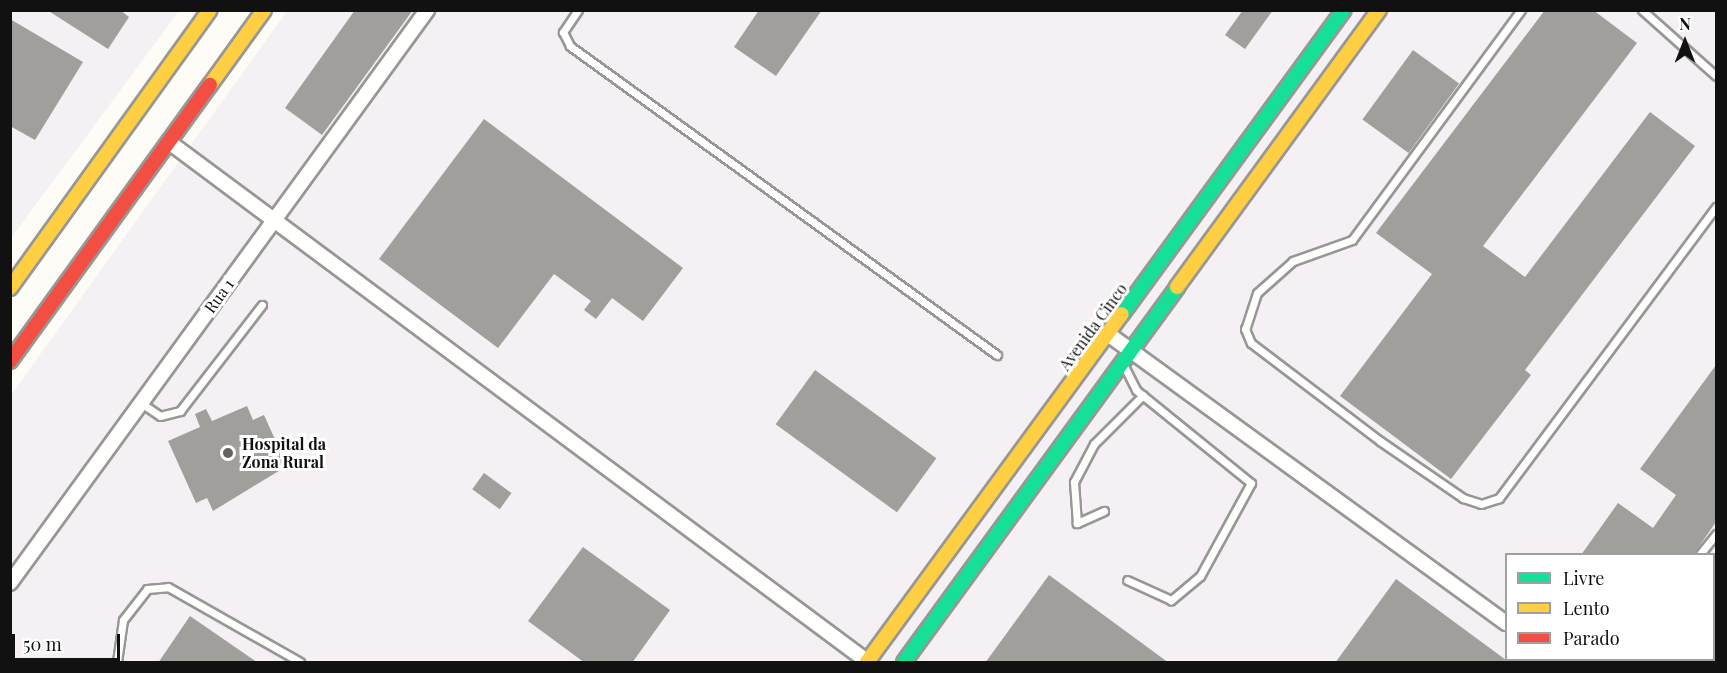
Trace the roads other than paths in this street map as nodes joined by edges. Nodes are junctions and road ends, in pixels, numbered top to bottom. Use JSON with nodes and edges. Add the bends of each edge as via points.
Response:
{"nodes":[{"id":1,"x":210,"y":10,"type":"edge"},
{"id":2,"x":264,"y":10,"type":"edge"},
{"id":3,"x":427,"y":10,"type":"edge"},
{"id":4,"x":578,"y":10,"type":"edge"},
{"id":5,"x":1344,"y":10,"type":"edge"},
{"id":6,"x":1379,"y":10,"type":"edge"},
{"id":7,"x":1521,"y":10,"type":"edge"},
{"id":8,"x":1642,"y":10,"type":"edge"},
{"id":9,"x":1716,"y":76,"type":"edge"},
{"id":10,"x":169,"y":142,"type":"junction"},
{"id":11,"x":1716,"y":207,"type":"edge"},
{"id":12,"x":274,"y":220,"type":"junction"},
{"id":13,"x":10,"y":288,"type":"edge"},
{"id":14,"x":262,"y":305,"type":"dead end"},
{"id":15,"x":1108,"y":334,"type":"junction"},
{"id":16,"x":1131,"y":352,"type":"junction"},
{"id":17,"x":997,"y":355,"type":"dead end"},
{"id":18,"x":10,"y":361,"type":"edge"},
{"id":19,"x":1123,"y":364,"type":"junction"},
{"id":20,"x":1143,"y":395,"type":"junction"},
{"id":21,"x":141,"y":403,"type":"junction"},
{"id":22,"x":1104,"y":511,"type":"dead end"},
{"id":23,"x":1716,"y":534,"type":"edge"},
{"id":24,"x":1702,"y":553,"type":"edge"},
{"id":25,"x":1127,"y":580,"type":"dead end"},
{"id":26,"x":10,"y":583,"type":"edge"},
{"id":27,"x":1505,"y":622,"type":"edge"},
{"id":28,"x":868,"y":662,"type":"edge"},
{"id":29,"x":117,"y":663,"type":"edge"},
{"id":30,"x":300,"y":663,"type":"edge"},
{"id":31,"x":904,"y":663,"type":"edge"}],
"edges":[{"from":1,"to":13,"type":"main road"},
{"from":2,"to":10,"type":"main road"},
{"from":3,"to":12,"type":"street","name":"Rua 1"},
{"from":4,"to":17,"type":"lane","via":[[563,29],[570,46]]},
{"from":5,"to":15,"type":"main road","name":"Avenida Cinco"},
{"from":6,"to":16,"type":"main road"},
{"from":7,"to":11,"type":"lane","via":[[1352,240],[1293,261],[1257,293],[1245,329],[1251,343],[1380,441],[1463,498],[1481,504],[1499,498]]},
{"from":8,"to":9,"type":"lane"},
{"from":10,"to":12,"type":"street"},
{"from":10,"to":18,"type":"main road"},
{"from":12,"to":21,"type":"street","name":"Rua 1"},
{"from":12,"to":28,"type":"street"},
{"from":14,"to":21,"type":"lane","via":[[180,411],[160,416]]},
{"from":15,"to":16,"type":"street"},
{"from":15,"to":28,"type":"main road","name":"Avenida Cinco"},
{"from":16,"to":19,"type":"main road"},
{"from":16,"to":27,"type":"street"},
{"from":19,"to":20,"type":"lane"},
{"from":19,"to":31,"type":"main road"},
{"from":20,"to":22,"type":"lane","via":[[1094,444],[1074,482],[1077,523]]},
{"from":20,"to":25,"type":"lane","via":[[1251,483],[1200,576],[1171,600]]},
{"from":21,"to":26,"type":"street","name":"Rua 1"},
{"from":23,"to":24,"type":"lane"},
{"from":29,"to":30,"type":"lane","via":[[123,620],[147,589],[168,587]]}]}
